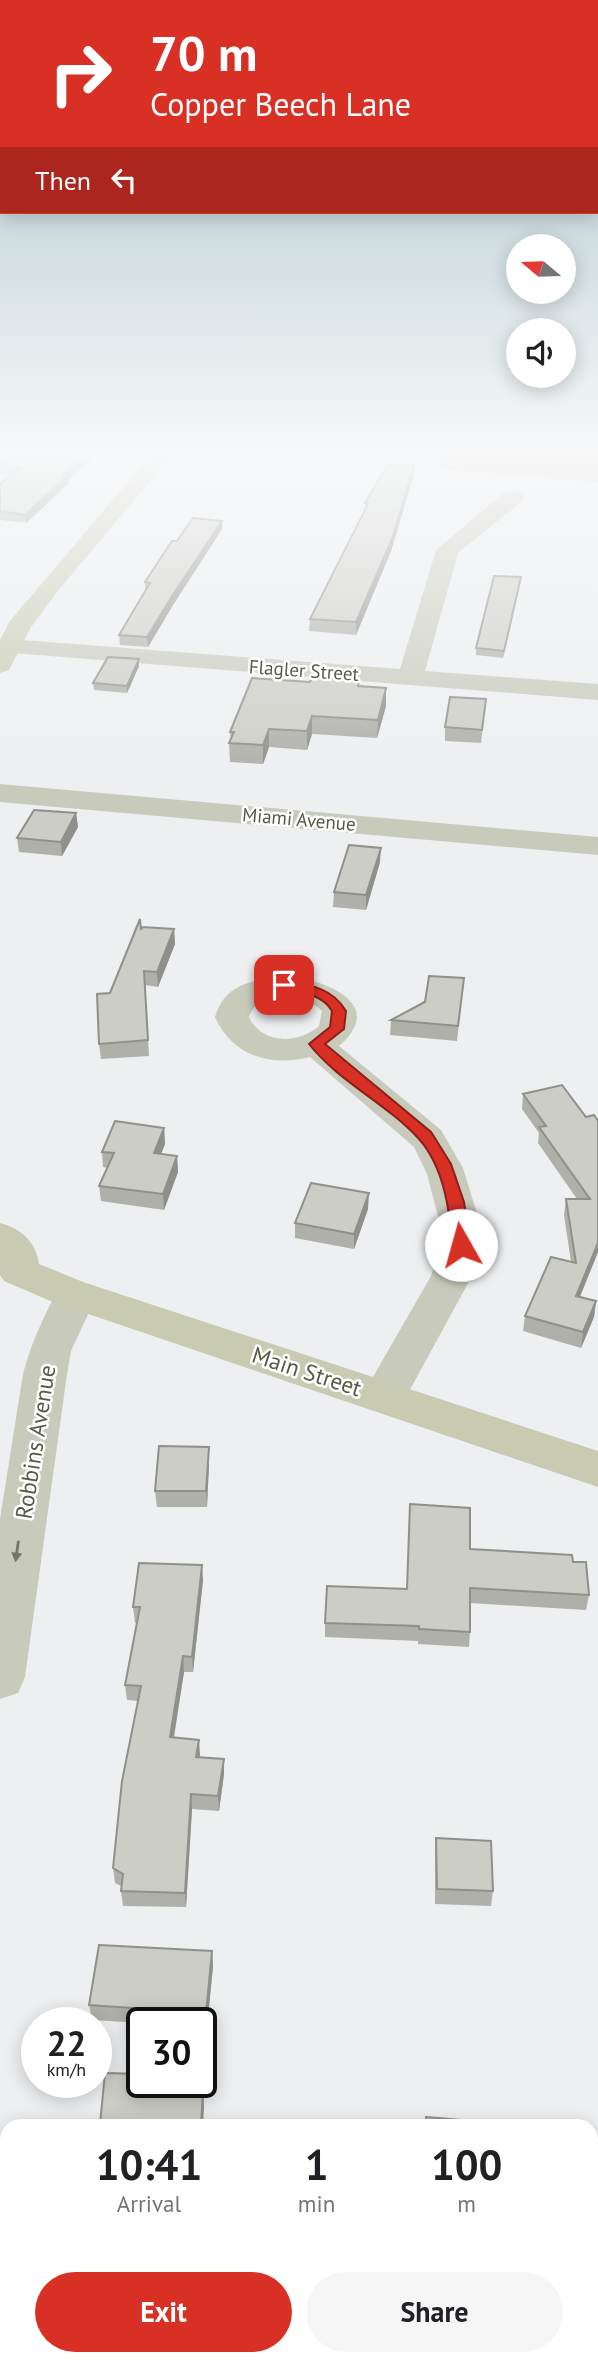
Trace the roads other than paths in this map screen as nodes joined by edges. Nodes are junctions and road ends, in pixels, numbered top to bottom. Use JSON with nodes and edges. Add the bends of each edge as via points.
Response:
{"nodes":[{"id":1,"x":73,"y":559,"type":"edge"},
{"id":2,"x":444,"y":559,"type":"edge"},
{"id":3,"x":7,"y":640,"type":"edge"},
{"id":4,"x":410,"y":677,"type":"junction"},
{"id":5,"x":598,"y":692,"type":"edge"},
{"id":6,"x":0,"y":793,"type":"edge"},
{"id":7,"x":598,"y":846,"type":"edge"},
{"id":8,"x":317,"y":1044,"type":"dead end"},
{"id":9,"x":6,"y":1260,"type":"edge"},
{"id":10,"x":76,"y":1295,"type":"junction"},
{"id":11,"x":384,"y":1396,"type":"junction"},
{"id":12,"x":598,"y":1469,"type":"edge"},
{"id":13,"x":0,"y":1677,"type":"edge"}],
"edges":[{"from":1,"to":3,"type":"main road"},
{"from":2,"to":4,"type":"street"},
{"from":3,"to":4,"type":"street","name":"Flagler Street"},
{"from":4,"to":5,"type":"street","name":"Flagler Street"},
{"from":6,"to":7,"type":"street","name":"Miami Avenue"},
{"from":8,"to":11,"type":"street","via":[[425,1136],[443,1164],[456,1202],[461,1245],[452,1271]]},
{"from":9,"to":10,"type":"main road","name":"Main Street"},
{"from":10,"to":11,"type":"main road","name":"Main Street"},
{"from":10,"to":13,"type":"street","name":"Robbins Avenue","one_way":true,"via":[[50,1351],[45,1374]]},
{"from":11,"to":12,"type":"main road","name":"Main Street"}]}
